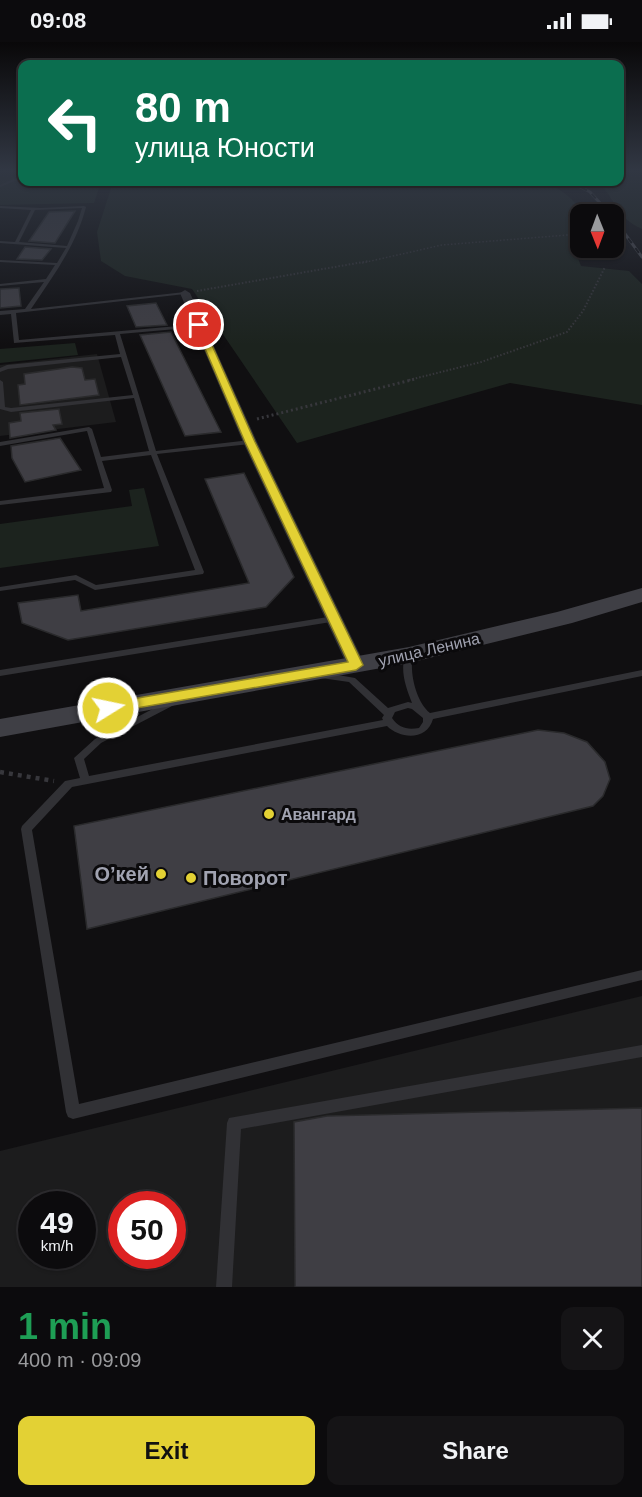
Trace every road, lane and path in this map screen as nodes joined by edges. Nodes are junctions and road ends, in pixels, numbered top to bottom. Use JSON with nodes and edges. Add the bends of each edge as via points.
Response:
{"nodes":[{"id":1,"x":23,"y":228,"type":"edge"},
{"id":2,"x":79,"y":228,"type":"edge"},
{"id":3,"x":570,"y":235,"type":"edge"},
{"id":4,"x":0,"y":242,"type":"edge"},
{"id":5,"x":16,"y":243,"type":"junction"},
{"id":6,"x":68,"y":247,"type":"junction"},
{"id":7,"x":0,"y":261,"type":"edge"},
{"id":8,"x":58,"y":264,"type":"junction"},
{"id":9,"x":605,"y":267,"type":"dead end"},
{"id":10,"x":47,"y":280,"type":"junction"},
{"id":11,"x":0,"y":285,"type":"edge"},
{"id":12,"x":185,"y":293,"type":"junction"},
{"id":13,"x":27,"y":310,"type":"junction"},
{"id":14,"x":13,"y":312,"type":"junction"},
{"id":15,"x":0,"y":313,"type":"edge"},
{"id":16,"x":199,"y":325,"type":"junction"},
{"id":17,"x":117,"y":333,"type":"junction"},
{"id":18,"x":124,"y":355,"type":"junction"},
{"id":19,"x":0,"y":370,"type":"edge"},
{"id":20,"x":0,"y":382,"type":"edge"},
{"id":21,"x":136,"y":396,"type":"junction"},
{"id":22,"x":242,"y":423,"type":"junction"},
{"id":23,"x":250,"y":442,"type":"junction"},
{"id":24,"x":0,"y":444,"type":"edge"},
{"id":25,"x":153,"y":452,"type":"junction"},
{"id":26,"x":99,"y":459,"type":"junction"},
{"id":27,"x":0,"y":503,"type":"edge"},
{"id":28,"x":0,"y":589,"type":"edge"},
{"id":29,"x":642,"y":595,"type":"edge"},
{"id":30,"x":334,"y":619,"type":"junction"},
{"id":31,"x":409,"y":655,"type":"junction"},
{"id":32,"x":356,"y":665,"type":"junction"},
{"id":33,"x":0,"y":673,"type":"edge"},
{"id":34,"x":313,"y":673,"type":"junction"},
{"id":35,"x":642,"y":673,"type":"edge"},
{"id":36,"x":190,"y":693,"type":"junction"},
{"id":37,"x":424,"y":713,"type":"junction"},
{"id":38,"x":389,"y":718,"type":"junction"},
{"id":39,"x":0,"y":728,"type":"edge"},
{"id":40,"x":0,"y":772,"type":"edge"},
{"id":41,"x":29,"y":777,"type":"dead end"},
{"id":42,"x":85,"y":779,"type":"junction"},
{"id":43,"x":642,"y":975,"type":"edge"},
{"id":44,"x":642,"y":1051,"type":"edge"},
{"id":45,"x":224,"y":1287,"type":"edge"}],
"edges":[{"from":1,"to":5,"type":"lane"},
{"from":2,"to":6,"type":"lane"},
{"from":3,"to":12,"type":"path","via":[[442,245],[343,267]]},
{"from":4,"to":5,"type":"lane"},
{"from":5,"to":6,"type":"lane"},
{"from":6,"to":8,"type":"lane"},
{"from":7,"to":8,"type":"lane"},
{"from":8,"to":10,"type":"lane"},
{"from":9,"to":22,"type":"path","via":[[584,311],[567,332],[481,362]]},
{"from":10,"to":11,"type":"lane"},
{"from":10,"to":13,"type":"lane"},
{"from":12,"to":13,"type":"lane"},
{"from":12,"to":16,"type":"street"},
{"from":13,"to":14,"type":"lane"},
{"from":14,"to":15,"type":"lane"},
{"from":14,"to":17,"type":"lane","via":[[16,342]]},
{"from":16,"to":17,"type":"lane"},
{"from":16,"to":22,"type":"street"},
{"from":17,"to":18,"type":"lane"},
{"from":18,"to":19,"type":"lane"},
{"from":18,"to":21,"type":"lane"},
{"from":20,"to":21,"type":"lane","via":[[2,408],[10,410]]},
{"from":21,"to":25,"type":"lane"},
{"from":22,"to":23,"type":"street"},
{"from":23,"to":25,"type":"lane"},
{"from":23,"to":30,"type":"street"},
{"from":24,"to":26,"type":"lane","via":[[89,429]]},
{"from":25,"to":26,"type":"lane"},
{"from":25,"to":28,"type":"lane","via":[[200,572],[95,588],[76,577]]},
{"from":26,"to":27,"type":"lane","via":[[108,489]]},
{"from":29,"to":31,"type":"main road","name":"улица Ленина"},
{"from":30,"to":32,"type":"street"},
{"from":30,"to":33,"type":"lane"},
{"from":31,"to":32,"type":"main road","name":"улица Ленина"},
{"from":31,"to":37,"type":"lane","via":[[405,666],[408,681]]},
{"from":32,"to":34,"type":"main road","name":"улица Ленина"},
{"from":34,"to":36,"type":"main road","name":"улица Ленина"},
{"from":34,"to":38,"type":"lane","via":[[352,680]]},
{"from":35,"to":37,"type":"lane"},
{"from":36,"to":39,"type":"main road","name":"улица Ленина"},
{"from":36,"to":42,"type":"lane","via":[[98,741],[79,758]]},
{"from":37,"to":38,"type":"lane","via":[[415,706],[402,705],[391,710]]},
{"from":37,"to":38,"type":"lane","via":[[426,726],[416,732],[396,730]]},
{"from":38,"to":42,"type":"lane"},
{"from":40,"to":41,"type":"path"},
{"from":42,"to":43,"type":"lane","via":[[69,784],[26,828],[73,1112]]},
{"from":44,"to":45,"type":"lane","via":[[234,1123]]}]}
